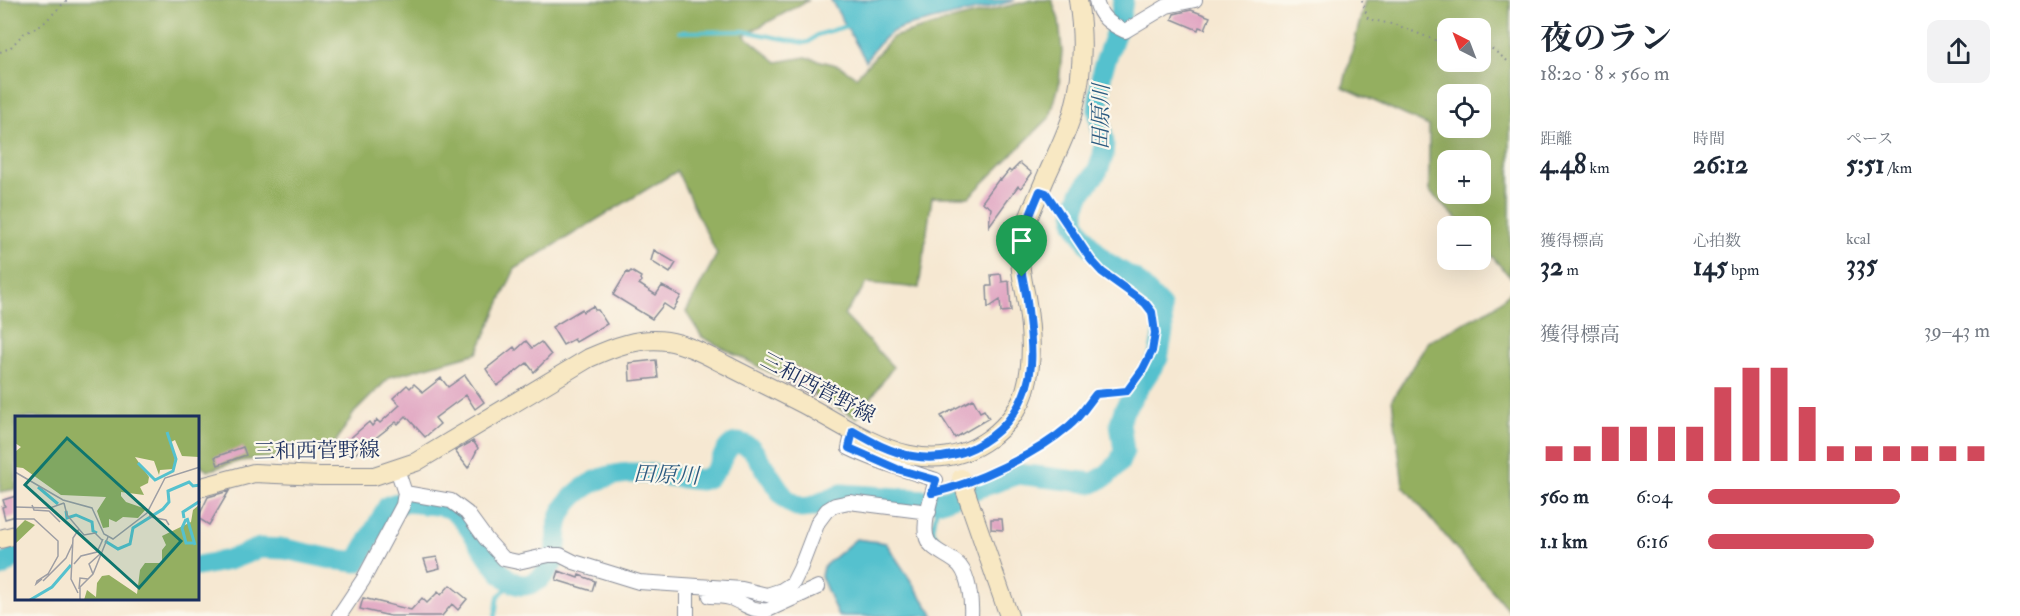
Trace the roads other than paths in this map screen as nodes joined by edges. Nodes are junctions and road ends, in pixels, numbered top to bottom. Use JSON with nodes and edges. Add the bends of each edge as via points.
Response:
{"nodes":[{"id":1,"x":1078,"y":0,"type":"edge"},
{"id":2,"x":1096,"y":0,"type":"edge"},
{"id":3,"x":1196,"y":0,"type":"edge"},
{"id":4,"x":853,"y":431,"type":"junction"},
{"id":5,"x":952,"y":455,"type":"junction"},
{"id":6,"x":397,"y":469,"type":"junction"},
{"id":7,"x":200,"y":487,"type":"edge"},
{"id":8,"x":404,"y":499,"type":"junction"},
{"id":9,"x":930,"y":506,"type":"junction"},
{"id":10,"x":15,"y":535,"type":"edge"},
{"id":11,"x":0,"y":539,"type":"edge"},
{"id":12,"x":818,"y":587,"type":"dead end"},
{"id":13,"x":687,"y":590,"type":"junction"},
{"id":14,"x":339,"y":616,"type":"edge"},
{"id":15,"x":687,"y":616,"type":"edge"},
{"id":16,"x":971,"y":616,"type":"edge"},
{"id":17,"x":1009,"y":616,"type":"edge"}],
"edges":[{"from":1,"to":5,"type":"main road","name":"三和西菅野線","via":[[1082,53],[1078,89],[1072,114],[1027,223],[1020,252],[1031,365],[1026,390],[998,432],[969,450]]},
{"from":2,"to":3,"type":"street","via":[[1098,11],[1110,25],[1125,31],[1167,6]]},
{"from":4,"to":5,"type":"main road","name":"三和西菅野線","via":[[912,456]]},
{"from":4,"to":6,"type":"main road","name":"三和西菅野線","via":[[703,354],[668,341],[641,340],[589,358],[416,462]]},
{"from":4,"to":9,"type":"street","via":[[849,448],[888,466],[936,480]]},
{"from":5,"to":17,"type":"main road","bridge":true,"via":[[967,479],[970,504]]},
{"from":6,"to":7,"type":"main road","name":"三和西菅野線","via":[[374,476],[255,472]]},
{"from":6,"to":8,"type":"street"},
{"from":8,"to":13,"type":"street","via":[[457,504],[504,559],[518,562],[554,555],[639,582]]},
{"from":8,"to":14,"type":"street","via":[[363,580]]},
{"from":9,"to":13,"type":"street","via":[[849,502],[835,505],[818,522],[793,583],[782,590],[767,595],[742,589]]},
{"from":9,"to":16,"type":"street","via":[[926,538],[960,566]]},
{"from":10,"to":11,"type":"main road"},
{"from":12,"to":13,"type":"street","via":[[760,611],[725,597]]},
{"from":13,"to":15,"type":"street"}]}
